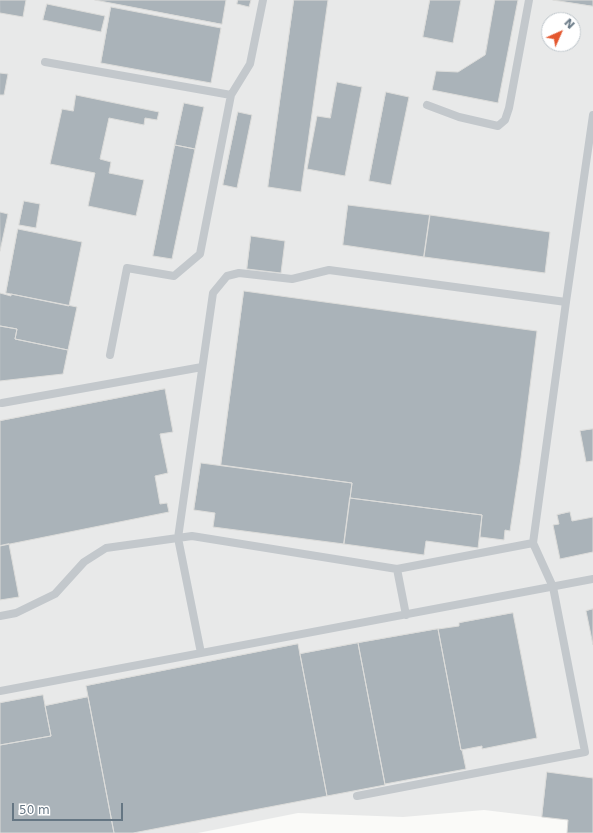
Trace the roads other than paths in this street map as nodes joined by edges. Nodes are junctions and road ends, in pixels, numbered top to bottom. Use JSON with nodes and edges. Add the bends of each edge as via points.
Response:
{"nodes":[{"id":1,"x":263,"y":0,"type":"edge"},
{"id":2,"x":529,"y":0,"type":"edge"},
{"id":3,"x":46,"y":62,"type":"dead end"},
{"id":4,"x":231,"y":95,"type":"junction"},
{"id":5,"x":427,"y":105,"type":"dead end"},
{"id":6,"x":593,"y":115,"type":"edge"},
{"id":7,"x":566,"y":302,"type":"junction"},
{"id":8,"x":110,"y":355,"type":"dead end"},
{"id":9,"x":202,"y":367,"type":"junction"},
{"id":10,"x":2,"y":403,"type":"dead end"},
{"id":11,"x":178,"y":538,"type":"junction"},
{"id":12,"x":533,"y":543,"type":"junction"},
{"id":13,"x":397,"y":569,"type":"junction"},
{"id":14,"x":593,"y":579,"type":"edge"},
{"id":15,"x":553,"y":587,"type":"junction"},
{"id":16,"x":406,"y":614,"type":"junction"},
{"id":17,"x":0,"y":616,"type":"edge"},
{"id":18,"x":201,"y":653,"type":"junction"},
{"id":19,"x":0,"y":692,"type":"edge"},
{"id":20,"x":357,"y":796,"type":"dead end"}],
"edges":[{"from":1,"to":4,"type":"lane","via":[[250,64]]},
{"from":2,"to":5,"type":"lane","via":[[505,120],[498,126],[458,117]]},
{"from":3,"to":4,"type":"lane"},
{"from":4,"to":8,"type":"lane","via":[[200,254],[174,276],[127,268]]},
{"from":6,"to":7,"type":"lane"},
{"from":7,"to":9,"type":"lane","via":[[329,270],[292,279],[239,273],[227,276],[213,293]]},
{"from":7,"to":12,"type":"lane"},
{"from":9,"to":10,"type":"lane"},
{"from":9,"to":11,"type":"lane"},
{"from":11,"to":13,"type":"lane","via":[[192,536]]},
{"from":11,"to":17,"type":"lane","via":[[106,548],[84,562],[55,594],[16,613]]},
{"from":11,"to":18,"type":"lane"},
{"from":12,"to":13,"type":"lane"},
{"from":12,"to":15,"type":"lane"},
{"from":13,"to":16,"type":"lane"},
{"from":14,"to":15,"type":"lane"},
{"from":15,"to":16,"type":"lane"},
{"from":15,"to":20,"type":"lane","via":[[585,752]]},
{"from":16,"to":18,"type":"lane"},
{"from":18,"to":19,"type":"lane"}]}
